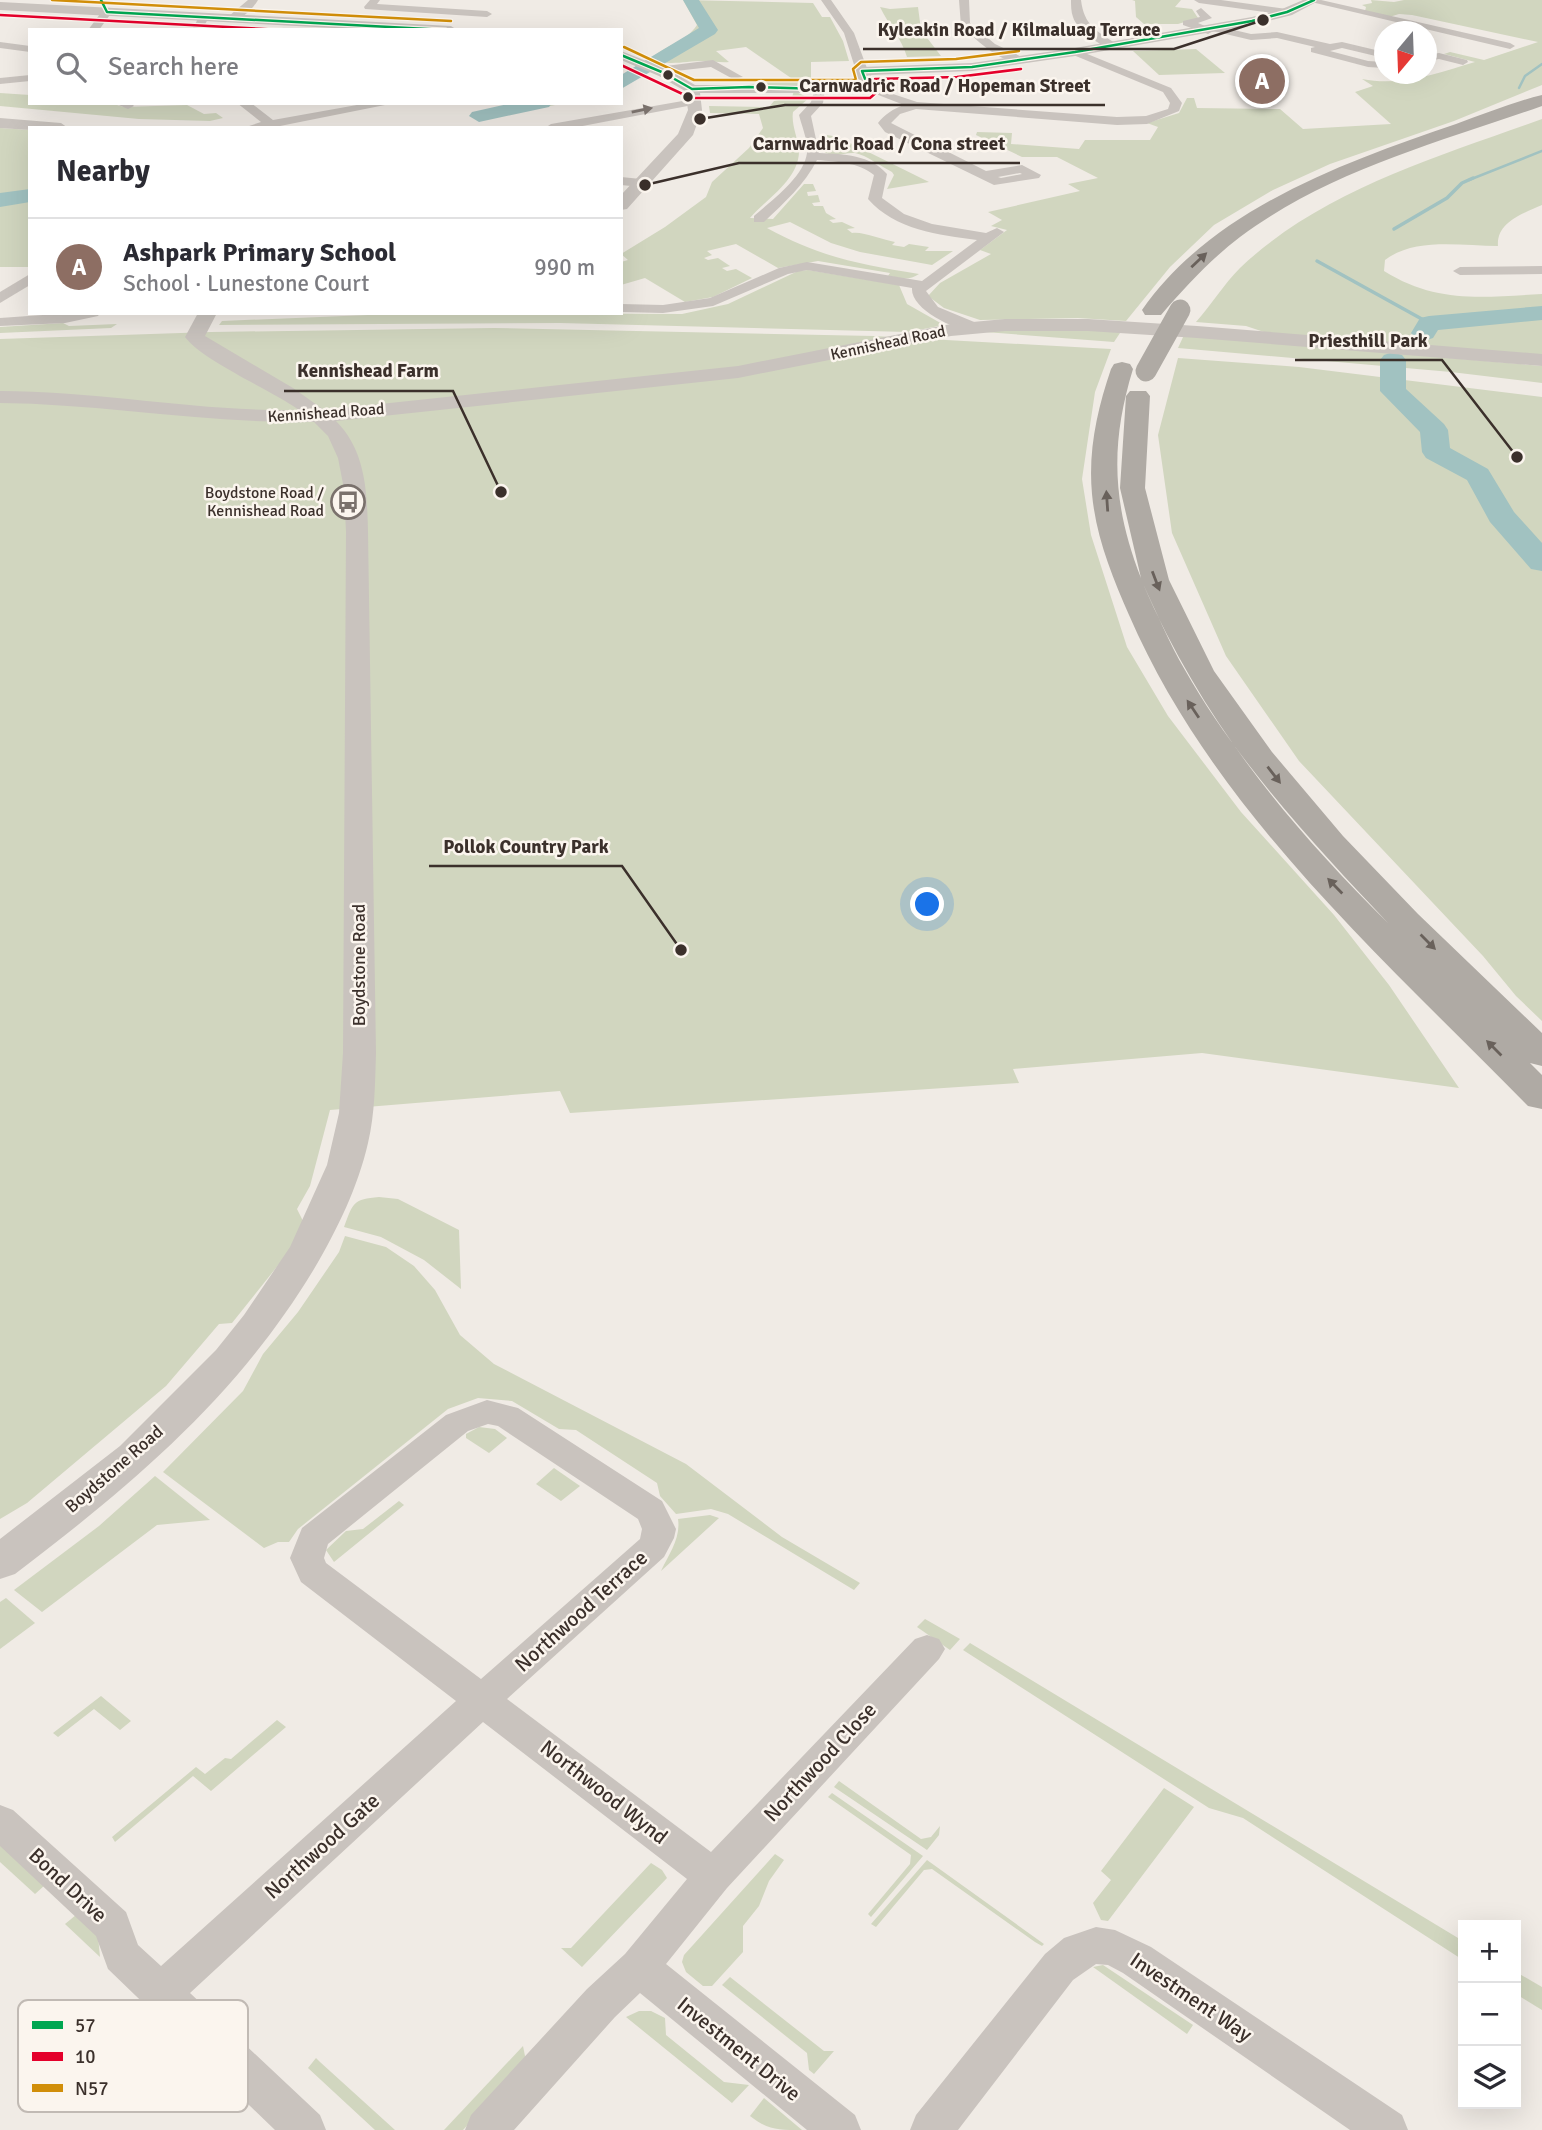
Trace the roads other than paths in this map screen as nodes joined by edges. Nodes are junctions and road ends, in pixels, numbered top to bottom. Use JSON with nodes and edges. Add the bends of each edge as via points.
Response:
{"nodes":[{"id":1,"x":253,"y":0,"type":"edge"},
{"id":2,"x":458,"y":0,"type":"edge"},
{"id":3,"x":827,"y":0,"type":"edge"},
{"id":4,"x":955,"y":0,"type":"edge"},
{"id":5,"x":964,"y":0,"type":"edge"},
{"id":6,"x":1076,"y":0,"type":"edge"},
{"id":7,"x":1313,"y":1,"type":"edge"},
{"id":8,"x":372,"y":4,"type":"edge"},
{"id":9,"x":1200,"y":5,"type":"edge"},
{"id":10,"x":0,"y":6,"type":"edge"},
{"id":11,"x":104,"y":6,"type":"edge"},
{"id":12,"x":424,"y":10,"type":"junction"},
{"id":13,"x":441,"y":11,"type":"junction"},
{"id":14,"x":489,"y":12,"type":"joint"},
{"id":15,"x":1287,"y":12,"type":"junction"},
{"id":16,"x":204,"y":17,"type":"junction"},
{"id":17,"x":233,"y":18,"type":"junction"},
{"id":18,"x":409,"y":22,"type":"dead end"},
{"id":19,"x":478,"y":22,"type":"dead end"},
{"id":20,"x":347,"y":24,"type":"edge"},
{"id":21,"x":94,"y":28,"type":"edge"},
{"id":22,"x":198,"y":28,"type":"edge"},
{"id":23,"x":416,"y":28,"type":"edge"},
{"id":24,"x":1213,"y":30,"type":"junction"},
{"id":25,"x":1358,"y":35,"type":"dead end"},
{"id":26,"x":1251,"y":37,"type":"junction"},
{"id":27,"x":0,"y":45,"type":"edge"},
{"id":28,"x":1342,"y":45,"type":"junction"},
{"id":29,"x":1113,"y":46,"type":"junction"},
{"id":30,"x":1326,"y":46,"type":"junction"},
{"id":31,"x":1510,"y":46,"type":"dead end"},
{"id":32,"x":28,"y":49,"type":"edge"},
{"id":33,"x":1268,"y":49,"type":"dead end"},
{"id":34,"x":1075,"y":52,"type":"junction"},
{"id":35,"x":623,"y":56,"type":"edge"},
{"id":36,"x":1437,"y":57,"type":"edge"},
{"id":37,"x":1374,"y":58,"type":"edge"},
{"id":38,"x":1020,"y":60,"type":"junction"},
{"id":39,"x":1374,"y":61,"type":"edge"},
{"id":40,"x":1463,"y":62,"type":"dead end"},
{"id":41,"x":862,"y":71,"type":"junction"},
{"id":42,"x":661,"y":72,"type":"junction"},
{"id":43,"x":1374,"y":73,"type":"edge"},
{"id":44,"x":738,"y":75,"type":"dead end"},
{"id":45,"x":1367,"y":75,"type":"dead end"},
{"id":46,"x":28,"y":78,"type":"edge"},
{"id":47,"x":0,"y":81,"type":"edge"},
{"id":48,"x":869,"y":89,"type":"junction"},
{"id":49,"x":819,"y":90,"type":"junction"},
{"id":50,"x":1542,"y":94,"type":"edge"},
{"id":51,"x":693,"y":95,"type":"junction"},
{"id":52,"x":1542,"y":100,"type":"edge"},
{"id":53,"x":246,"y":105,"type":"edge"},
{"id":54,"x":377,"y":105,"type":"edge"},
{"id":55,"x":915,"y":105,"type":"junction"},
{"id":56,"x":1542,"y":110,"type":"edge"},
{"id":57,"x":1508,"y":112,"type":"junction"},
{"id":58,"x":0,"y":123,"type":"edge"},
{"id":59,"x":271,"y":124,"type":"junction"},
{"id":60,"x":37,"y":126,"type":"edge"},
{"id":61,"x":260,"y":126,"type":"edge"},
{"id":62,"x":561,"y":126,"type":"edge"},
{"id":63,"x":813,"y":156,"type":"junction"},
{"id":64,"x":985,"y":175,"type":"dead end"},
{"id":65,"x":623,"y":181,"type":"edge"},
{"id":66,"x":640,"y":183,"type":"junction"},
{"id":67,"x":623,"y":203,"type":"edge"},
{"id":68,"x":759,"y":219,"type":"dead end"},
{"id":69,"x":1542,"y":270,"type":"edge"},
{"id":70,"x":1461,"y":271,"type":"dead end"},
{"id":71,"x":24,"y":282,"type":"edge"},
{"id":72,"x":0,"y":284,"type":"edge"},
{"id":73,"x":922,"y":285,"type":"junction"},
{"id":74,"x":0,"y":299,"type":"edge"},
{"id":75,"x":623,"y":308,"type":"edge"},
{"id":76,"x":85,"y":315,"type":"edge"},
{"id":77,"x":207,"y":315,"type":"edge"},
{"id":78,"x":0,"y":322,"type":"edge"},
{"id":79,"x":974,"y":327,"type":"junction"},
{"id":80,"x":1542,"y":360,"type":"edge"},
{"id":81,"x":1134,"y":370,"type":"junction"},
{"id":82,"x":286,"y":395,"type":"junction"},
{"id":83,"x":0,"y":397,"type":"edge"},
{"id":84,"x":237,"y":416,"type":"junction"},
{"id":85,"x":322,"y":416,"type":"junction"},
{"id":86,"x":1542,"y":1054,"type":"edge"},
{"id":87,"x":1542,"y":1097,"type":"edge"},
{"id":88,"x":373,"y":1489,"type":"joint"},
{"id":89,"x":0,"y":1562,"type":"edge"},
{"id":90,"x":927,"y":1649,"type":"dead end"},
{"id":91,"x":483,"y":1699,"type":"junction"},
{"id":92,"x":0,"y":1822,"type":"edge"},
{"id":93,"x":713,"y":1876,"type":"junction"},
{"id":94,"x":639,"y":1967,"type":"junction"},
{"id":95,"x":161,"y":1993,"type":"junction"},
{"id":96,"x":168,"y":2000,"type":"edge"},
{"id":97,"x":248,"y":2076,"type":"edge"},
{"id":98,"x":305,"y":2130,"type":"edge"},
{"id":99,"x":486,"y":2130,"type":"edge"},
{"id":100,"x":840,"y":2130,"type":"edge"},
{"id":101,"x":931,"y":2130,"type":"edge"},
{"id":102,"x":1387,"y":2130,"type":"edge"}],
"edges":[{"from":1,"to":17,"type":"street"},
{"from":2,"to":13,"type":"street"},
{"from":3,"to":41,"type":"street","via":[[849,33]]},
{"from":4,"to":5,"type":"street"},
{"from":5,"to":38,"type":"street","via":[[965,24],[991,46]]},
{"from":6,"to":29,"type":"street","via":[[1077,18]]},
{"from":7,"to":15,"type":"street"},
{"from":7,"to":31,"type":"street"},
{"from":8,"to":12,"type":"street"},
{"from":8,"to":20,"type":"street"},
{"from":9,"to":15,"type":"street"},
{"from":9,"to":24,"type":"street","via":[[1207,18],[1187,23]]},
{"from":10,"to":11,"type":"street"},
{"from":11,"to":16,"type":"street"},
{"from":11,"to":21,"type":"street"},
{"from":12,"to":13,"type":"street"},
{"from":12,"to":18,"type":"street"},
{"from":13,"to":14,"type":"street"},
{"from":14,"to":19,"type":"street"},
{"from":15,"to":24,"type":"street"},
{"from":16,"to":17,"type":"street"},
{"from":16,"to":22,"type":"street"},
{"from":17,"to":20,"type":"street"},
{"from":20,"to":23,"type":"street"},
{"from":24,"to":26,"type":"street"},
{"from":24,"to":29,"type":"street"},
{"from":25,"to":28,"type":"street"},
{"from":26,"to":30,"type":"street","via":[[1278,35]]},
{"from":26,"to":33,"type":"street","via":[[1246,41]]},
{"from":27,"to":32,"type":"street"},
{"from":28,"to":30,"type":"street"},
{"from":28,"to":37,"type":"street"},
{"from":29,"to":34,"type":"street"},
{"from":30,"to":39,"type":"street","via":[[1315,51]]},
{"from":34,"to":38,"type":"street"},
{"from":34,"to":55,"type":"street","via":[[1167,90],[1176,103],[1173,111],[1147,120],[1117,121]]},
{"from":35,"to":42,"type":"street"},
{"from":36,"to":40,"type":"street"},
{"from":38,"to":41,"type":"street","via":[[957,68]]},
{"from":41,"to":48,"type":"street"},
{"from":42,"to":44,"type":"street","via":[[713,63]]},
{"from":42,"to":51,"type":"street"},
{"from":43,"to":45,"type":"street"},
{"from":46,"to":47,"type":"street"},
{"from":48,"to":49,"type":"street"},
{"from":48,"to":55,"type":"street"},
{"from":49,"to":51,"type":"street","via":[[749,87]]},
{"from":49,"to":63,"type":"street","via":[[817,103],[805,115]]},
{"from":50,"to":57,"type":"highway"},
{"from":62,"to":51,"type":"street","one_way":true},
{"from":51,"to":66,"type":"street","via":[[691,123],[685,135]]},
{"from":52,"to":57,"type":"highway"},
{"from":53,"to":59,"type":"street"},
{"from":54,"to":59,"type":"street"},
{"from":55,"to":64,"type":"street","via":[[884,123]]},
{"from":56,"to":81,"type":"highway","bridge":true,"via":[[1421,151],[1346,183],[1269,227],[1204,282]]},
{"from":81,"to":57,"type":"highway","one_way":true,"via":[[1153,310],[1202,256],[1240,227],[1279,202],[1378,156]]},
{"from":58,"to":60,"type":"street"},
{"from":59,"to":61,"type":"street"},
{"from":63,"to":68,"type":"street","via":[[795,184]]},
{"from":63,"to":73,"type":"street","via":[[875,168],[881,174],[875,199],[897,216],[943,231],[994,234]]},
{"from":65,"to":66,"type":"street"},
{"from":66,"to":67,"type":"street"},
{"from":69,"to":70,"type":"street"},
{"from":71,"to":72,"type":"street"},
{"from":71,"to":74,"type":"street"},
{"from":73,"to":75,"type":"street","via":[[807,266],[784,271],[713,302],[663,309]]},
{"from":73,"to":79,"type":"street","via":[[919,298],[925,305]]},
{"from":76,"to":78,"type":"street"},
{"from":77,"to":82,"type":"street","name":"Boydstone Road","via":[[195,337]]},
{"from":79,"to":80,"type":"street","name":"Kennishead Road","via":[[1133,328]]},
{"from":79,"to":85,"type":"street","name":"Kennishead Road","via":[[738,372]]},
{"from":81,"to":86,"type":"highway","one_way":true,"via":[[1137,398],[1132,480],[1138,520],[1162,597],[1197,666],[1267,766],[1324,834]]},
{"from":87,"to":81,"type":"highway","one_way":true,"via":[[1312,862],[1227,760],[1172,678],[1142,619],[1107,514],[1104,452],[1111,401]]},
{"from":82,"to":84,"type":"street","name":"Kennishead Road","via":[[267,410]]},
{"from":82,"to":85,"type":"street","name":"Boydstone Road"},
{"from":83,"to":84,"type":"street","name":"Kennishead Road","via":[[108,400]]},
{"from":84,"to":85,"type":"street","name":"Kennishead Road"},
{"from":85,"to":89,"type":"street","name":"Boydstone Road","via":[[343,444],[356,495],[359,1064],[346,1162],[300,1263],[221,1370],[134,1457]]},
{"from":88,"to":91,"type":"street","name":"Northwood Wynd","via":[[314,1537],[307,1558],[313,1572]]},
{"from":88,"to":91,"type":"street","name":"Northwood Terrace","via":[[457,1423],[487,1412],[507,1416],[656,1518],[659,1539],[652,1548]]},
{"from":90,"to":93,"type":"street","name":"Northwood Close"},
{"from":91,"to":93,"type":"street","name":"Northwood Wynd"},
{"from":91,"to":95,"type":"street","name":"Northwood Gate"},
{"from":92,"to":95,"type":"street","name":"Bond Drive","via":[[112,1925],[122,1956]]},
{"from":93,"to":94,"type":"street"},
{"from":94,"to":99,"type":"street"},
{"from":94,"to":100,"type":"street","name":"Investment Drive"},
{"from":95,"to":96,"type":"street","name":"Bond Drive"},
{"from":97,"to":98,"type":"street","name":"Bond Drive"},
{"from":101,"to":102,"type":"street","name":"Investment Way","via":[[1059,1966],[1089,1944],[1112,1947],[1137,1960]]}]}
